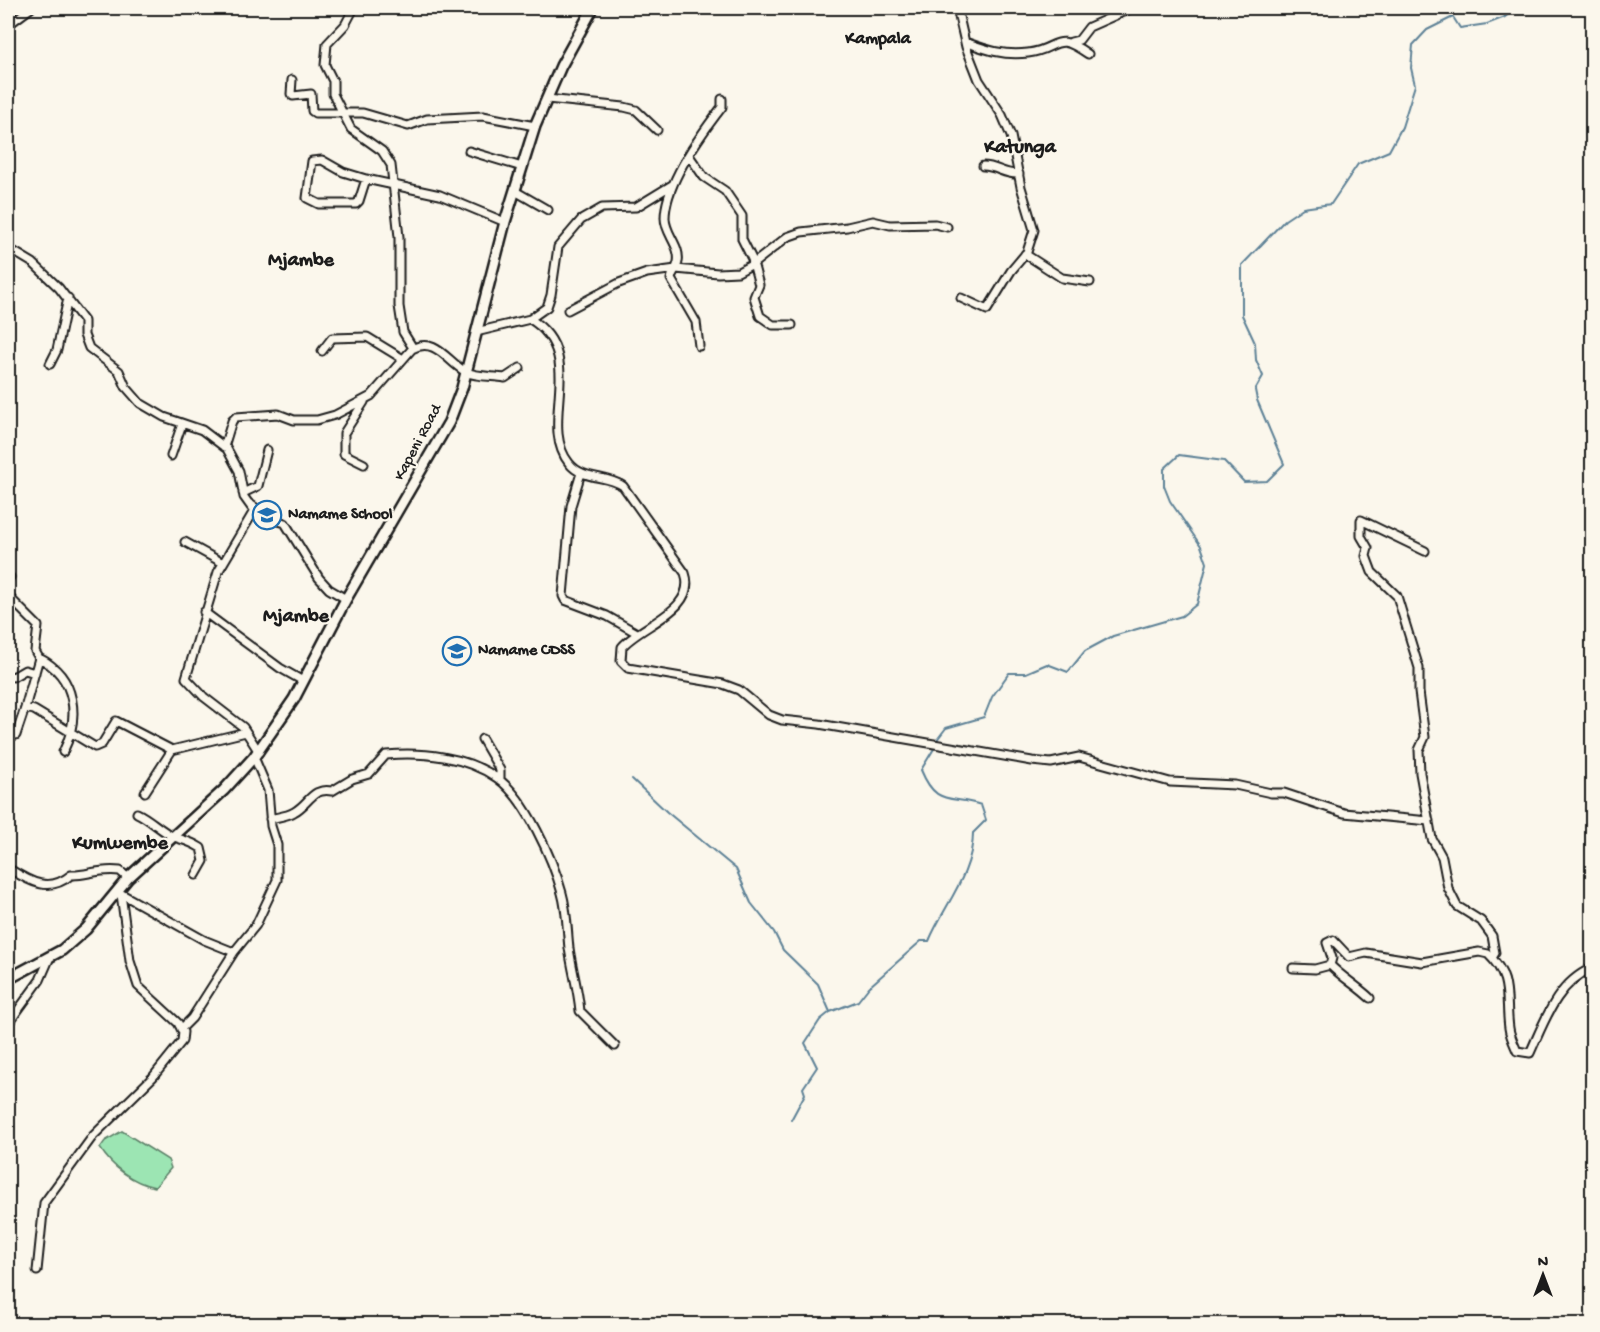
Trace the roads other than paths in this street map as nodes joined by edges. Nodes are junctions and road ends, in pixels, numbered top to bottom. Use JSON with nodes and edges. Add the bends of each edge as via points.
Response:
{"nodes":[{"id":1,"x":31,"y":8,"type":"edge"},
{"id":2,"x":354,"y":8,"type":"edge"},
{"id":3,"x":593,"y":8,"type":"edge"},
{"id":4,"x":957,"y":8,"type":"edge"},
{"id":5,"x":1132,"y":8,"type":"edge"},
{"id":6,"x":17,"y":11,"type":"edge"},
{"id":7,"x":8,"y":26,"type":"edge"},
{"id":8,"x":965,"y":42,"type":"junction"},
{"id":9,"x":1071,"y":42,"type":"junction"},
{"id":10,"x":1088,"y":54,"type":"dead end"},
{"id":11,"x":292,"y":80,"type":"dead end"},
{"id":12,"x":547,"y":99,"type":"junction"},
{"id":13,"x":722,"y":99,"type":"dead end"},
{"id":14,"x":342,"y":113,"type":"junction"},
{"id":15,"x":535,"y":126,"type":"junction"},
{"id":16,"x":657,"y":130,"type":"dead end"},
{"id":17,"x":469,"y":151,"type":"dead end"},
{"id":18,"x":690,"y":157,"type":"junction"},
{"id":19,"x":983,"y":166,"type":"dead end"},
{"id":20,"x":522,"y":167,"type":"junction"},
{"id":21,"x":1019,"y":174,"type":"junction"},
{"id":22,"x":366,"y":179,"type":"junction"},
{"id":23,"x":392,"y":183,"type":"junction"},
{"id":24,"x":672,"y":185,"type":"junction"},
{"id":25,"x":515,"y":191,"type":"junction"},
{"id":26,"x":548,"y":210,"type":"dead end"},
{"id":27,"x":505,"y":222,"type":"junction"},
{"id":28,"x":947,"y":227,"type":"dead end"},
{"id":29,"x":8,"y":248,"type":"edge"},
{"id":30,"x":1025,"y":254,"type":"junction"},
{"id":31,"x":753,"y":264,"type":"junction"},
{"id":32,"x":676,"y":269,"type":"junction"},
{"id":33,"x":1090,"y":282,"type":"dead end"},
{"id":34,"x":68,"y":298,"type":"junction"},
{"id":35,"x":962,"y":298,"type":"dead end"},
{"id":36,"x":568,"y":310,"type":"dead end"},
{"id":37,"x":530,"y":319,"type":"junction"},
{"id":38,"x":792,"y":326,"type":"dead end"},
{"id":39,"x":476,"y":332,"type":"junction"},
{"id":40,"x":699,"y":346,"type":"dead end"},
{"id":41,"x":413,"y":348,"type":"junction"},
{"id":42,"x":322,"y":351,"type":"dead end"},
{"id":43,"x":403,"y":359,"type":"junction"},
{"id":44,"x":50,"y":364,"type":"dead end"},
{"id":45,"x":520,"y":368,"type":"dead end"},
{"id":46,"x":466,"y":372,"type":"junction"},
{"id":47,"x":364,"y":402,"type":"junction"},
{"id":48,"x":182,"y":424,"type":"junction"},
{"id":49,"x":224,"y":447,"type":"junction"},
{"id":50,"x":267,"y":450,"type":"dead end"},
{"id":51,"x":171,"y":456,"type":"dead end"},
{"id":52,"x":364,"y":464,"type":"dead end"},
{"id":53,"x":581,"y":473,"type":"junction"},
{"id":54,"x":243,"y":493,"type":"junction"},
{"id":55,"x":250,"y":504,"type":"junction"},
{"id":56,"x":185,"y":543,"type":"dead end"},
{"id":57,"x":1425,"y":550,"type":"dead end"},
{"id":58,"x":223,"y":563,"type":"junction"},
{"id":59,"x":8,"y":596,"type":"edge"},
{"id":60,"x":346,"y":599,"type":"junction"},
{"id":61,"x":204,"y":612,"type":"junction"},
{"id":62,"x":637,"y":633,"type":"junction"},
{"id":63,"x":39,"y":658,"type":"junction"},
{"id":64,"x":35,"y":673,"type":"junction"},
{"id":65,"x":8,"y":675,"type":"edge"},
{"id":66,"x":303,"y":681,"type":"junction"},
{"id":67,"x":25,"y":708,"type":"junction"},
{"id":68,"x":8,"y":732,"type":"edge"},
{"id":69,"x":246,"y":732,"type":"junction"},
{"id":70,"x":72,"y":734,"type":"junction"},
{"id":71,"x":482,"y":739,"type":"dead end"},
{"id":72,"x":172,"y":750,"type":"junction"},
{"id":73,"x":63,"y":752,"type":"dead end"},
{"id":74,"x":257,"y":754,"type":"junction"},
{"id":75,"x":500,"y":780,"type":"junction"},
{"id":76,"x":145,"y":792,"type":"dead end"},
{"id":77,"x":137,"y":813,"type":"dead end"},
{"id":78,"x":270,"y":819,"type":"junction"},
{"id":79,"x":1429,"y":821,"type":"junction"},
{"id":80,"x":174,"y":836,"type":"junction"},
{"id":81,"x":8,"y":868,"type":"edge"},
{"id":82,"x":196,"y":875,"type":"dead end"},
{"id":83,"x":128,"y":878,"type":"junction"},
{"id":84,"x":119,"y":893,"type":"junction"},
{"id":85,"x":234,"y":952,"type":"junction"},
{"id":86,"x":50,"y":957,"type":"junction"},
{"id":87,"x":1492,"y":958,"type":"junction"},
{"id":88,"x":1330,"y":965,"type":"junction"},
{"id":89,"x":1293,"y":968,"type":"dead end"},
{"id":90,"x":1593,"y":968,"type":"edge"},
{"id":91,"x":8,"y":979,"type":"edge"},
{"id":92,"x":1370,"y":998,"type":"dead end"},
{"id":93,"x":8,"y":1024,"type":"edge"},
{"id":94,"x":181,"y":1029,"type":"junction"},
{"id":95,"x":615,"y":1046,"type":"dead end"},
{"id":96,"x":37,"y":1271,"type":"dead end"}],
"edges":[{"from":1,"to":6,"type":"street"},
{"from":2,"to":14,"type":"street","via":[[327,44],[324,56]]},
{"from":3,"to":12,"type":"main road","name":"Kapeni Road"},
{"from":4,"to":8,"type":"street"},
{"from":5,"to":9,"type":"street","via":[[1089,27],[1079,40]]},
{"from":6,"to":7,"type":"street"},
{"from":8,"to":9,"type":"street","via":[[997,54],[1031,53],[1056,42]]},
{"from":8,"to":21,"type":"street","via":[[981,84],[1005,122]]},
{"from":9,"to":10,"type":"street"},
{"from":11,"to":14,"type":"street","via":[[291,94],[311,94],[312,111]]},
{"from":12,"to":15,"type":"main road","name":"Kapeni Road"},
{"from":12,"to":16,"type":"street","via":[[624,106],[636,110]]},
{"from":13,"to":18,"type":"street","via":[[722,107]]},
{"from":14,"to":15,"type":"street","via":[[363,113],[408,126],[427,119],[483,116]]},
{"from":14,"to":23,"type":"street","via":[[353,130],[385,154],[391,165]]},
{"from":15,"to":20,"type":"main road","name":"Kapeni Road"},
{"from":17,"to":20,"type":"street"},
{"from":18,"to":24,"type":"street"},
{"from":18,"to":31,"type":"street","via":[[704,177],[725,191],[742,216],[742,239]]},
{"from":19,"to":21,"type":"street","via":[[995,166],[1007,175]]},
{"from":20,"to":25,"type":"main road","name":"Kapeni Road"},
{"from":21,"to":30,"type":"street","via":[[1034,230]]},
{"from":22,"to":22,"type":"street","via":[[322,160],[312,161],[307,198],[319,204],[356,204]]},
{"from":22,"to":23,"type":"street"},
{"from":23,"to":27,"type":"street","via":[[459,201]]},
{"from":23,"to":41,"type":"street","via":[[400,245],[399,306],[403,332]]},
{"from":24,"to":32,"type":"street","via":[[665,221],[676,245]]},
{"from":24,"to":37,"type":"street","via":[[636,207],[602,208],[581,219],[558,247],[547,307]]},
{"from":25,"to":26,"type":"street"},
{"from":25,"to":27,"type":"main road","name":"Kapeni Road"},
{"from":27,"to":39,"type":"main road","name":"Kapeni Road"},
{"from":28,"to":31,"type":"street","via":[[873,221],[801,232],[787,237]]},
{"from":29,"to":34,"type":"street","via":[[33,263]]},
{"from":30,"to":33,"type":"street","via":[[1062,278]]},
{"from":30,"to":35,"type":"street","via":[[987,310]]},
{"from":31,"to":32,"type":"street","via":[[738,272]]},
{"from":31,"to":38,"type":"street","via":[[759,285],[754,297],[760,316],[773,325]]},
{"from":32,"to":36,"type":"street","via":[[633,276]]},
{"from":32,"to":40,"type":"street","via":[[671,279],[696,322]]},
{"from":34,"to":44,"type":"street","via":[[57,350]]},
{"from":34,"to":48,"type":"street","via":[[84,322],[89,348],[119,372],[126,387],[144,407]]},
{"from":37,"to":39,"type":"street"},
{"from":37,"to":53,"type":"street","via":[[554,342],[561,396],[557,431],[568,462]]},
{"from":39,"to":46,"type":"main road","name":"Kapeni Road"},
{"from":41,"to":43,"type":"street"},
{"from":41,"to":46,"type":"street","via":[[439,350]]},
{"from":42,"to":43,"type":"street","via":[[332,338],[367,338]]},
{"from":43,"to":47,"type":"street"},
{"from":45,"to":46,"type":"street","via":[[505,378]]},
{"from":46,"to":60,"type":"main road","name":"Kapeni Road","via":[[441,438]]},
{"from":47,"to":49,"type":"street","via":[[317,420],[294,420],[278,414],[236,417]]},
{"from":47,"to":52,"type":"street","via":[[344,433],[344,454]]},
{"from":48,"to":49,"type":"street","via":[[202,430]]},
{"from":48,"to":51,"type":"street"},
{"from":49,"to":54,"type":"street","via":[[239,471]]},
{"from":50,"to":54,"type":"street","via":[[258,486]]},
{"from":53,"to":62,"type":"street","via":[[572,506],[563,596]]},
{"from":53,"to":62,"type":"street","via":[[623,486],[686,576],[686,590],[673,609]]},
{"from":54,"to":55,"type":"street"},
{"from":55,"to":58,"type":"street","via":[[253,513]]},
{"from":55,"to":60,"type":"street","via":[[285,523],[319,578],[328,589]]},
{"from":56,"to":58,"type":"street"},
{"from":57,"to":79,"type":"street","via":[[1361,520],[1361,536],[1368,548],[1366,556],[1372,572],[1397,596],[1419,668],[1425,737],[1419,750],[1420,773]]},
{"from":58,"to":61,"type":"street"},
{"from":59,"to":63,"type":"street","via":[[38,626],[35,651]]},
{"from":60,"to":66,"type":"main road","name":"Kapeni Road"},
{"from":61,"to":66,"type":"street"},
{"from":61,"to":69,"type":"street","via":[[186,678]]},
{"from":62,"to":79,"type":"street","via":[[620,651],[621,661],[628,668],[723,684],[739,690],[769,715],[780,719],[1051,763],[1079,757],[1170,782],[1234,785],[1284,793],[1344,813]]},
{"from":63,"to":64,"type":"street"},
{"from":63,"to":70,"type":"street","via":[[58,670],[68,690],[74,712]]},
{"from":64,"to":65,"type":"street","via":[[25,670],[13,677]]},
{"from":64,"to":67,"type":"street"},
{"from":66,"to":74,"type":"main road","name":"Kapeni Road"},
{"from":67,"to":68,"type":"street","via":[[16,735]]},
{"from":67,"to":70,"type":"street"},
{"from":69,"to":72,"type":"street"},
{"from":69,"to":74,"type":"street"},
{"from":70,"to":72,"type":"street","via":[[97,747],[116,721]]},
{"from":70,"to":73,"type":"street"},
{"from":71,"to":75,"type":"street","via":[[500,770]]},
{"from":72,"to":76,"type":"street"},
{"from":74,"to":78,"type":"street","via":[[268,790]]},
{"from":74,"to":80,"type":"main road","name":"Kapeni Road"},
{"from":75,"to":78,"type":"street","via":[[442,756],[386,755],[369,774],[332,791],[313,793],[294,813]]},
{"from":75,"to":95,"type":"street","via":[[523,809],[555,871],[563,895],[580,1011]]},
{"from":77,"to":80,"type":"street"},
{"from":78,"to":85,"type":"street","via":[[277,845],[277,880],[256,925]]},
{"from":79,"to":87,"type":"street","via":[[1448,888],[1457,906],[1481,921],[1492,936]]},
{"from":80,"to":82,"type":"street","via":[[201,848],[204,861]]},
{"from":80,"to":83,"type":"main road","name":"Kapeni Road"},
{"from":81,"to":83,"type":"street","via":[[39,885],[64,881],[91,870],[120,871]]},
{"from":83,"to":84,"type":"main road","name":"Kapeni Road"},
{"from":84,"to":85,"type":"street","via":[[204,940]]},
{"from":84,"to":86,"type":"main road","name":"Kapeni Road","via":[[86,929]]},
{"from":84,"to":94,"type":"street","via":[[138,986]]},
{"from":85,"to":94,"type":"street"},
{"from":86,"to":91,"type":"main road","name":"Kapeni Road"},
{"from":86,"to":93,"type":"street","via":[[40,980]]},
{"from":87,"to":88,"type":"street","via":[[1479,952],[1422,962],[1366,953],[1349,957],[1333,940],[1327,943]]},
{"from":87,"to":90,"type":"street","via":[[1504,975],[1509,1029],[1517,1051],[1524,1053],[1530,1053],[1549,1007],[1579,973]]},
{"from":88,"to":89,"type":"street"},
{"from":88,"to":92,"type":"street"},
{"from":94,"to":96,"type":"street","via":[[178,1049],[93,1136],[44,1203]]}]}
